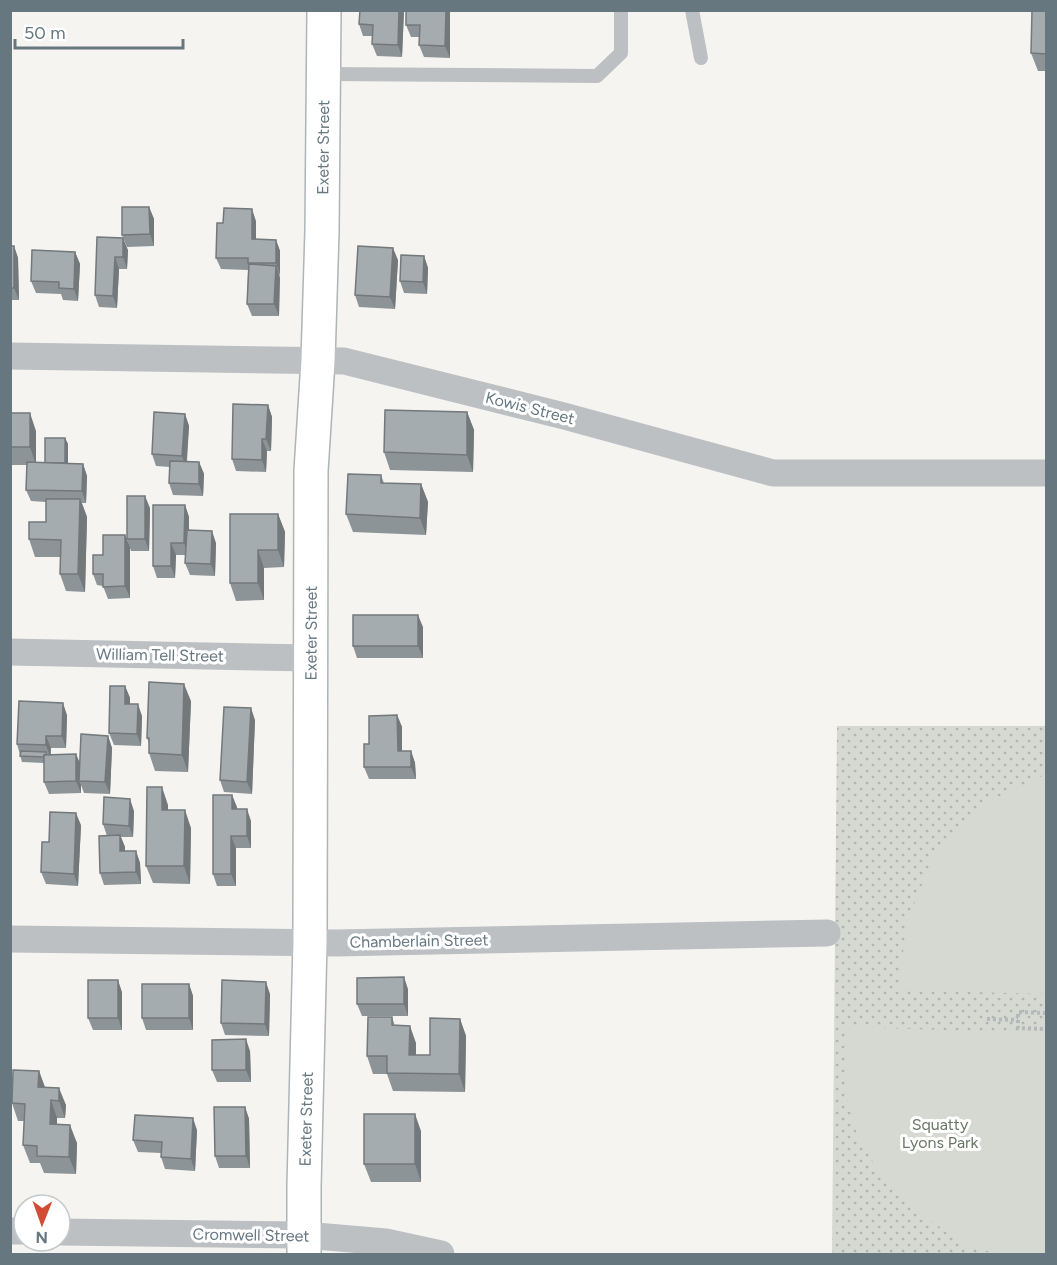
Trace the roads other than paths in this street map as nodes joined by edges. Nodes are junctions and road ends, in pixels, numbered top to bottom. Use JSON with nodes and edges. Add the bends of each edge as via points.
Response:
{"nodes":[{"id":1,"x":324,"y":10,"type":"edge"},
{"id":2,"x":621,"y":10,"type":"edge"},
{"id":3,"x":692,"y":10,"type":"edge"},
{"id":4,"x":701,"y":58,"type":"dead end"},
{"id":5,"x":322,"y":74,"type":"junction"},
{"id":6,"x":10,"y":356,"type":"edge"},
{"id":7,"x":318,"y":361,"type":"junction"},
{"id":8,"x":1047,"y":473,"type":"edge"},
{"id":9,"x":10,"y":652,"type":"edge"},
{"id":10,"x":310,"y":658,"type":"junction"},
{"id":11,"x":827,"y":933,"type":"dead end"},
{"id":12,"x":10,"y":939,"type":"edge"},
{"id":13,"x":310,"y":942,"type":"junction"},
{"id":14,"x":72,"y":1233,"type":"edge"},
{"id":15,"x":304,"y":1245,"type":"edge"},
{"id":16,"x":441,"y":1254,"type":"edge"}],
"edges":[{"from":1,"to":5,"type":"street","name":"Exeter Street"},
{"from":2,"to":5,"type":"lane","via":[[621,53],[597,76]]},
{"from":3,"to":4,"type":"lane"},
{"from":5,"to":7,"type":"street","name":"Exeter Street"},
{"from":6,"to":7,"type":"street","name":"Kowis Street"},
{"from":7,"to":8,"type":"street","name":"Kowis Street","via":[[344,361],[774,473]]},
{"from":7,"to":10,"type":"street","name":"Exeter Street","via":[[311,471]]},
{"from":9,"to":10,"type":"street","name":"William Tell Street"},
{"from":10,"to":13,"type":"street","name":"Exeter Street"},
{"from":11,"to":13,"type":"street","name":"Chamberlain Street"},
{"from":12,"to":13,"type":"street","name":"Chamberlain Street"},
{"from":13,"to":15,"type":"street","name":"Exeter Street"},
{"from":14,"to":15,"type":"street","name":"Cromwell Street"},
{"from":15,"to":16,"type":"street","name":"Cromwell Street","via":[[386,1242]]}]}
